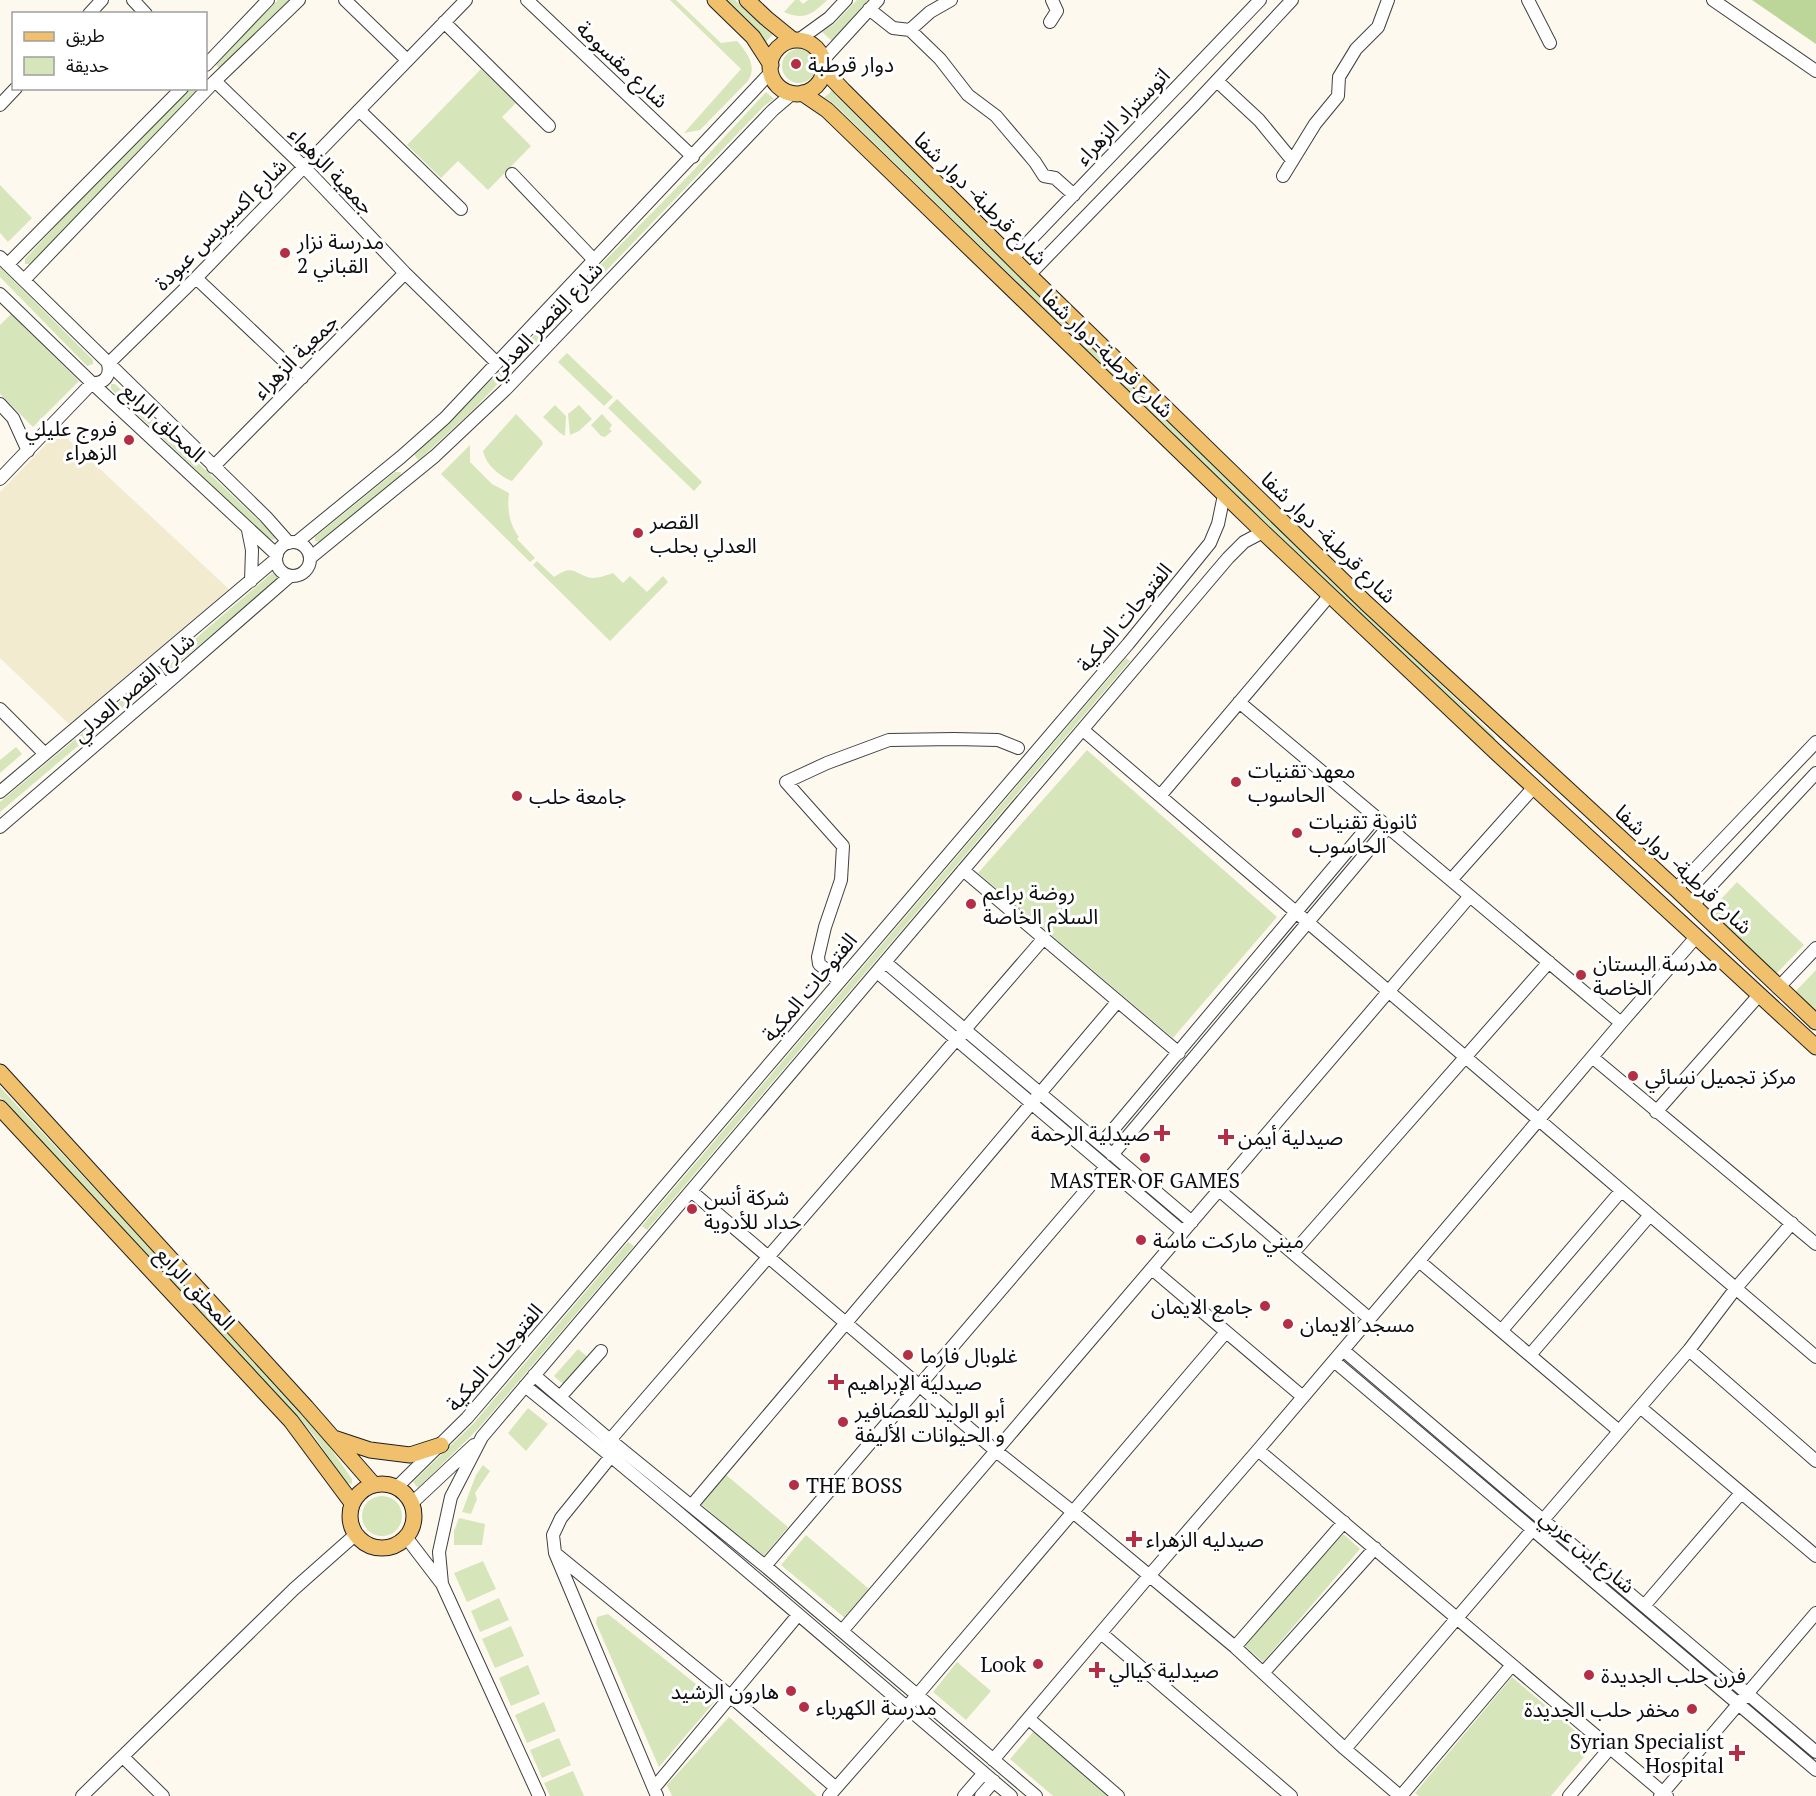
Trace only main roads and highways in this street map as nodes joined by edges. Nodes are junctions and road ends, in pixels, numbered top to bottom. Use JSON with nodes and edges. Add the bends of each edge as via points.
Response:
{"nodes":[{"id":1,"x":714,"y":0,"type":"edge"},
{"id":2,"x":747,"y":0,"type":"edge"},
{"id":3,"x":797,"y":39,"type":"junction"},
{"id":4,"x":824,"y":65,"type":"junction"},
{"id":5,"x":771,"y":68,"type":"junction"},
{"id":6,"x":797,"y":93,"type":"junction"},
{"id":7,"x":1366,"y":603,"type":"junction"},
{"id":8,"x":1353,"y":617,"type":"junction"},
{"id":9,"x":1514,"y":739,"type":"junction"},
{"id":10,"x":1499,"y":755,"type":"junction"},
{"id":11,"x":1816,"y":1022,"type":"edge"},
{"id":12,"x":1816,"y":1047,"type":"edge"},
{"id":13,"x":0,"y":1072,"type":"edge"},
{"id":14,"x":0,"y":1108,"type":"edge"},
{"id":15,"x":334,"y":1438,"type":"junction"},
{"id":16,"x":441,"y":1445,"type":"road end"},
{"id":17,"x":374,"y":1485,"type":"junction"},
{"id":18,"x":352,"y":1503,"type":"junction"}],
"edges":[{"from":1,"to":5,"type":"main road","via":[[753,37]]},
{"from":2,"to":3,"type":"main road"},
{"from":3,"to":4,"type":"main road","via":[[811,42],[819,50]]},
{"from":3,"to":5,"type":"main road","via":[[777,48]]},
{"from":4,"to":6,"type":"main road","via":[[817,85]]},
{"from":4,"to":7,"type":"main road","name":"شارع قرطبة- دوار شفا","via":[[843,90],[1012,259]]},
{"from":5,"to":6,"type":"main road","via":[[778,86]]},
{"from":6,"to":8,"type":"main road","name":"شارع قرطبة-دوار شفا","via":[[827,110]]},
{"from":7,"to":8,"type":"main road"},
{"from":7,"to":9,"type":"main road","name":"شارع قرطبة- دوار شفا"},
{"from":8,"to":10,"type":"main road","name":"شارع قرطبة-دوار شفا"},
{"from":9,"to":10,"type":"main road"},
{"from":9,"to":11,"type":"main road","name":"شارع قرطبة- دوار شفا"},
{"from":10,"to":12,"type":"main road","name":"شارع قرطبة-دوار شفا"},
{"from":13,"to":15,"type":"main road"},
{"from":14,"to":18,"type":"main road","name":"المحلق الرابع","via":[[291,1421]]},
{"from":15,"to":16,"type":"main road","via":[[370,1450],[410,1455]]},
{"from":15,"to":17,"type":"main road"},
{"from":17,"to":18,"type":"main road","via":[[358,1494]]},
{"from":17,"to":18,"type":"main road","via":[[396,1488],[411,1504],[414,1521],[400,1543],[390,1548],[365,1544],[355,1535],[350,1520]]}]}
